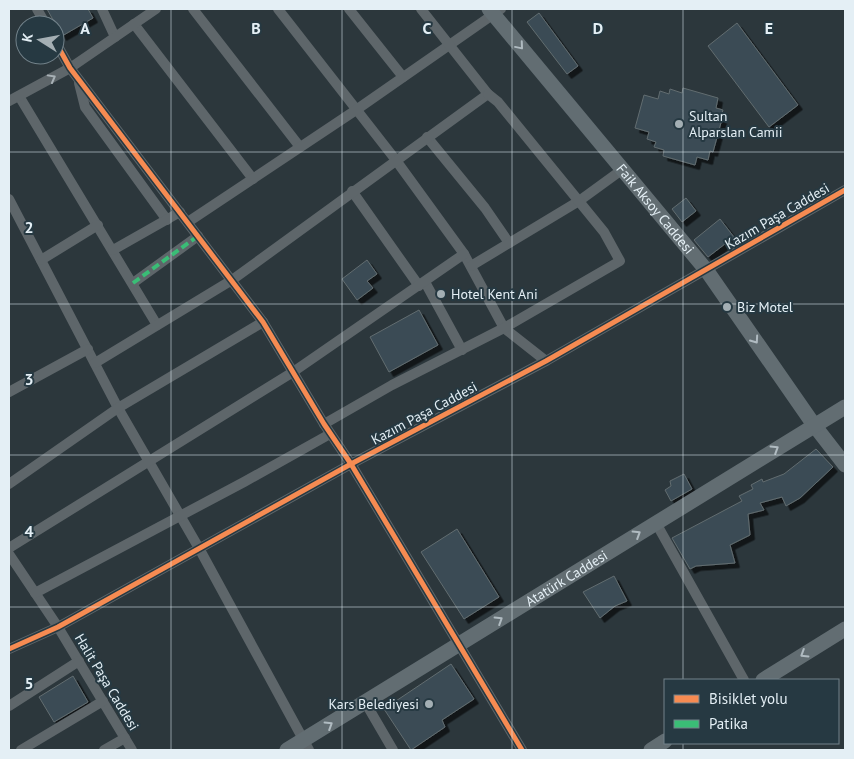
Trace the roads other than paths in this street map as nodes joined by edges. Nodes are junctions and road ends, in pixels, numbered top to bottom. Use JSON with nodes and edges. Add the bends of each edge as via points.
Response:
{"nodes":[{"id":1,"x":102,"y":9,"type":"edge"},
{"id":2,"x":156,"y":9,"type":"edge"},
{"id":3,"x":193,"y":9,"type":"edge"},
{"id":4,"x":278,"y":9,"type":"edge"},
{"id":5,"x":348,"y":9,"type":"edge"},
{"id":6,"x":421,"y":9,"type":"edge"},
{"id":7,"x":494,"y":10,"type":"edge"},
{"id":8,"x":134,"y":24,"type":"junction"},
{"id":9,"x":115,"y":37,"type":"junction"},
{"id":10,"x":449,"y":44,"type":"junction"},
{"id":11,"x":65,"y":59,"type":"edge"},
{"id":12,"x":70,"y":68,"type":"junction"},
{"id":13,"x":77,"y":77,"type":"junction"},
{"id":14,"x":403,"y":77,"type":"junction"},
{"id":15,"x":488,"y":94,"type":"junction"},
{"id":16,"x":19,"y":96,"type":"junction"},
{"id":17,"x":9,"y":101,"type":"edge"},
{"id":18,"x":356,"y":110,"type":"junction"},
{"id":19,"x":427,"y":137,"type":"junction"},
{"id":20,"x":300,"y":147,"type":"junction"},
{"id":21,"x":395,"y":159,"type":"junction"},
{"id":22,"x":622,"y":169,"type":"junction"},
{"id":23,"x":253,"y":179,"type":"junction"},
{"id":24,"x":845,"y":190,"type":"edge"},
{"id":25,"x":352,"y":191,"type":"junction"},
{"id":26,"x":9,"y":199,"type":"edge"},
{"id":27,"x":578,"y":200,"type":"junction"},
{"id":28,"x":180,"y":212,"type":"junction"},
{"id":29,"x":167,"y":220,"type":"junction"},
{"id":30,"x":188,"y":222,"type":"junction"},
{"id":31,"x":98,"y":224,"type":"junction"},
{"id":32,"x":198,"y":236,"type":"junction"},
{"id":33,"x":509,"y":242,"type":"junction"},
{"id":34,"x":113,"y":250,"type":"junction"},
{"id":35,"x":464,"y":254,"type":"junction"},
{"id":36,"x":41,"y":260,"type":"junction"},
{"id":37,"x":471,"y":266,"type":"junction"},
{"id":38,"x":707,"y":271,"type":"junction"},
{"id":39,"x":232,"y":280,"type":"junction"},
{"id":40,"x":133,"y":283,"type":"junction"},
{"id":41,"x":422,"y":284,"type":"junction"},
{"id":42,"x":263,"y":322,"type":"junction"},
{"id":43,"x":157,"y":325,"type":"junction"},
{"id":44,"x":504,"y":328,"type":"junction"},
{"id":45,"x":88,"y":349,"type":"junction"},
{"id":46,"x":462,"y":350,"type":"junction"},
{"id":47,"x":546,"y":361,"type":"junction"},
{"id":48,"x":95,"y":363,"type":"junction"},
{"id":49,"x":293,"y":372,"type":"junction"},
{"id":50,"x":9,"y":392,"type":"edge"},
{"id":51,"x":845,"y":407,"type":"edge"},
{"id":52,"x":118,"y":408,"type":"junction"},
{"id":53,"x":324,"y":424,"type":"junction"},
{"id":54,"x":814,"y":425,"type":"junction"},
{"id":55,"x":330,"y":434,"type":"junction"},
{"id":56,"x":150,"y":461,"type":"junction"},
{"id":57,"x":352,"y":464,"type":"junction"},
{"id":58,"x":845,"y":465,"type":"edge"},
{"id":59,"x":9,"y":484,"type":"edge"},
{"id":60,"x":180,"y":514,"type":"junction"},
{"id":61,"x":656,"y":523,"type":"junction"},
{"id":62,"x":9,"y":548,"type":"edge"},
{"id":63,"x":200,"y":550,"type":"junction"},
{"id":64,"x":9,"y":554,"type":"edge"},
{"id":65,"x":35,"y":593,"type":"junction"},
{"id":66,"x":58,"y":627,"type":"junction"},
{"id":67,"x":845,"y":628,"type":"edge"},
{"id":68,"x":458,"y":646,"type":"junction"},
{"id":69,"x":9,"y":650,"type":"edge"},
{"id":70,"x":79,"y":661,"type":"junction"},
{"id":71,"x":743,"y":679,"type":"edge"},
{"id":72,"x":765,"y":679,"type":"edge"},
{"id":73,"x":103,"y":700,"type":"junction"},
{"id":74,"x":365,"y":702,"type":"junction"},
{"id":75,"x":9,"y":706,"type":"edge"},
{"id":76,"x":125,"y":738,"type":"junction"},
{"id":77,"x":664,"y":742,"type":"edge"},
{"id":78,"x":306,"y":745,"type":"edge"},
{"id":79,"x":21,"y":750,"type":"edge"},
{"id":80,"x":104,"y":750,"type":"edge"},
{"id":81,"x":132,"y":750,"type":"edge"},
{"id":82,"x":288,"y":750,"type":"edge"},
{"id":83,"x":393,"y":750,"type":"edge"},
{"id":84,"x":522,"y":750,"type":"edge"},
{"id":85,"x":651,"y":750,"type":"edge"}],
"edges":[{"from":1,"to":9,"type":"street"},
{"from":2,"to":8,"type":"street"},
{"from":3,"to":20,"type":"street"},
{"from":4,"to":18,"type":"street"},
{"from":5,"to":14,"type":"street"},
{"from":6,"to":10,"type":"street"},
{"from":7,"to":10,"type":"street"},
{"from":7,"to":22,"type":"street","name":"Faik Aksoy Caddesi","one_way":true},
{"from":8,"to":9,"type":"street"},
{"from":8,"to":23,"type":"street"},
{"from":9,"to":12,"type":"street"},
{"from":10,"to":14,"type":"street"},
{"from":10,"to":15,"type":"street"},
{"from":11,"to":12,"type":"street"},
{"from":12,"to":13,"type":"street"},
{"from":16,"to":12,"type":"street","one_way":true},
{"from":13,"to":28,"type":"street"},
{"from":13,"to":29,"type":"street","via":[[85,106]]},
{"from":14,"to":18,"type":"street"},
{"from":15,"to":19,"type":"street"},
{"from":15,"to":27,"type":"street"},
{"from":16,"to":17,"type":"street"},
{"from":16,"to":31,"type":"street"},
{"from":18,"to":20,"type":"street"},
{"from":18,"to":21,"type":"street"},
{"from":19,"to":21,"type":"street"},
{"from":19,"to":33,"type":"street"},
{"from":20,"to":23,"type":"street"},
{"from":21,"to":25,"type":"street"},
{"from":21,"to":35,"type":"street"},
{"from":22,"to":27,"type":"street"},
{"from":22,"to":38,"type":"street","name":"Faik Aksoy Caddesi"},
{"from":23,"to":30,"type":"street"},
{"from":24,"to":38,"type":"street","name":"Kazım Paşa Caddesi"},
{"from":25,"to":39,"type":"street"},
{"from":25,"to":41,"type":"street"},
{"from":26,"to":36,"type":"street"},
{"from":27,"to":33,"type":"street"},
{"from":27,"to":44,"type":"street","via":[[604,232],[620,261]]},
{"from":28,"to":29,"type":"street"},
{"from":28,"to":30,"type":"street"},
{"from":29,"to":34,"type":"street"},
{"from":30,"to":32,"type":"street"},
{"from":31,"to":34,"type":"street"},
{"from":31,"to":36,"type":"street"},
{"from":32,"to":39,"type":"street"},
{"from":32,"to":40,"type":"street"},
{"from":33,"to":37,"type":"street"},
{"from":34,"to":40,"type":"street"},
{"from":35,"to":37,"type":"street"},
{"from":35,"to":41,"type":"street"},
{"from":36,"to":45,"type":"street"},
{"from":37,"to":44,"type":"street"},
{"from":38,"to":47,"type":"street","name":"Kazım Paşa Caddesi"},
{"from":38,"to":54,"type":"street","name":"Faik Aksoy Caddesi","one_way":true},
{"from":39,"to":42,"type":"street"},
{"from":39,"to":43,"type":"street"},
{"from":40,"to":43,"type":"street"},
{"from":41,"to":46,"type":"street"},
{"from":41,"to":49,"type":"street"},
{"from":42,"to":49,"type":"street"},
{"from":42,"to":52,"type":"street"},
{"from":43,"to":48,"type":"street"},
{"from":44,"to":46,"type":"street"},
{"from":44,"to":47,"type":"street"},
{"from":45,"to":48,"type":"street"},
{"from":45,"to":50,"type":"street"},
{"from":46,"to":53,"type":"street"},
{"from":47,"to":57,"type":"street","name":"Kazım Paşa Caddesi"},
{"from":48,"to":52,"type":"street"},
{"from":49,"to":53,"type":"street"},
{"from":49,"to":56,"type":"street"},
{"from":51,"to":54,"type":"street","name":"Atatürk Caddesi"},
{"from":52,"to":56,"type":"street"},
{"from":52,"to":59,"type":"street"},
{"from":53,"to":55,"type":"street"},
{"from":54,"to":58,"type":"street","name":"Faik Aksoy Caddesi"},
{"from":61,"to":54,"type":"street","name":"Atatürk Caddesi","one_way":true},
{"from":55,"to":57,"type":"street"},
{"from":55,"to":60,"type":"street"},
{"from":56,"to":60,"type":"street"},
{"from":56,"to":62,"type":"street"},
{"from":57,"to":63,"type":"street","name":"Kazım Paşa Caddesi"},
{"from":57,"to":68,"type":"street"},
{"from":60,"to":63,"type":"street"},
{"from":60,"to":65,"type":"street"},
{"from":68,"to":61,"type":"street","name":"Atatürk Caddesi","one_way":true},
{"from":61,"to":71,"type":"street"},
{"from":63,"to":66,"type":"street","name":"Kazım Paşa Caddesi"},
{"from":63,"to":78,"type":"street"},
{"from":64,"to":65,"type":"street","name":"Halit Paşa Caddesi"},
{"from":65,"to":66,"type":"street","name":"Halit Paşa Caddesi"},
{"from":66,"to":69,"type":"street","name":"Kazım Paşa Caddesi"},
{"from":66,"to":70,"type":"street","name":"Halit Paşa Caddesi"},
{"from":67,"to":72,"type":"street","one_way":true},
{"from":68,"to":74,"type":"street","name":"Atatürk Caddesi"},
{"from":68,"to":84,"type":"street"},
{"from":70,"to":73,"type":"street","name":"Halit Paşa Caddesi"},
{"from":70,"to":75,"type":"street"},
{"from":73,"to":76,"type":"street","name":"Halit Paşa Caddesi"},
{"from":73,"to":79,"type":"street"},
{"from":78,"to":74,"type":"street","name":"Atatürk Caddesi","one_way":true},
{"from":74,"to":83,"type":"street"},
{"from":76,"to":80,"type":"street"},
{"from":76,"to":81,"type":"street","name":"Halit Paşa Caddesi"},
{"from":77,"to":85,"type":"street"},
{"from":78,"to":82,"type":"street","name":"Atatürk Caddesi"}]}
